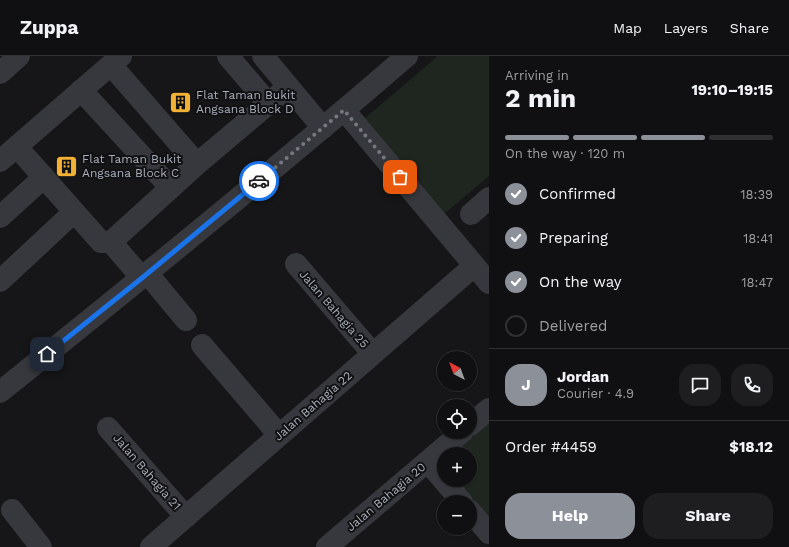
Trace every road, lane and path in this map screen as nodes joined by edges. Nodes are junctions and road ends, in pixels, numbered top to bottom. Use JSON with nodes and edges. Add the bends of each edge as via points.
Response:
{"nodes":[{"id":1,"x":19,"y":56,"type":"edge"},
{"id":2,"x":228,"y":56,"type":"edge"},
{"id":3,"x":263,"y":56,"type":"edge"},
{"id":4,"x":407,"y":56,"type":"edge"},
{"id":5,"x":116,"y":60,"type":"edge"},
{"id":6,"x":0,"y":73,"type":"edge"},
{"id":7,"x":288,"y":87,"type":"junction"},
{"id":8,"x":81,"y":90,"type":"junction"},
{"id":9,"x":268,"y":103,"type":"junction"},
{"id":10,"x":344,"y":110,"type":"junction"},
{"id":11,"x":323,"y":128,"type":"junction"},
{"id":12,"x":17,"y":147,"type":"junction"},
{"id":13,"x":0,"y":161,"type":"edge"},
{"id":14,"x":197,"y":164,"type":"junction"},
{"id":15,"x":44,"y":177,"type":"junction"},
{"id":16,"x":171,"y":188,"type":"junction"},
{"id":17,"x":489,"y":198,"type":"edge"},
{"id":18,"x":74,"y":212,"type":"junction"},
{"id":19,"x":471,"y":214,"type":"dead end"},
{"id":20,"x":0,"y":217,"type":"edge"},
{"id":21,"x":111,"y":242,"type":"junction"},
{"id":22,"x":296,"y":264,"type":"dead end"},
{"id":23,"x":474,"y":266,"type":"junction"},
{"id":24,"x":144,"y":276,"type":"junction"},
{"id":25,"x":0,"y":281,"type":"edge"},
{"id":26,"x":489,"y":283,"type":"edge"},
{"id":27,"x":186,"y":320,"type":"dead end"},
{"id":28,"x":202,"y":345,"type":"dead end"},
{"id":29,"x":373,"y":354,"type":"junction"},
{"id":30,"x":0,"y":392,"type":"edge"},
{"id":31,"x":489,"y":409,"type":"edge"},
{"id":32,"x":477,"y":420,"type":"edge"},
{"id":33,"x":108,"y":428,"type":"dead end"},
{"id":34,"x":280,"y":436,"type":"junction"},
{"id":35,"x":454,"y":439,"type":"edge"},
{"id":36,"x":428,"y":462,"type":"junction"},
{"id":37,"x":456,"y":495,"type":"edge"},
{"id":38,"x":12,"y":510,"type":"dead end"},
{"id":39,"x":186,"y":517,"type":"junction"},
{"id":40,"x":477,"y":519,"type":"edge"},
{"id":41,"x":489,"y":534,"type":"edge"},
{"id":42,"x":41,"y":547,"type":"edge"},
{"id":43,"x":151,"y":547,"type":"edge"},
{"id":44,"x":327,"y":547,"type":"edge"}],
"edges":[{"from":1,"to":6,"type":"street"},
{"from":2,"to":9,"type":"street"},
{"from":3,"to":7,"type":"street"},
{"from":4,"to":10,"type":"street"},
{"from":5,"to":8,"type":"street"},
{"from":5,"to":14,"type":"street"},
{"from":7,"to":9,"type":"street"},
{"from":7,"to":11,"type":"street"},
{"from":8,"to":12,"type":"street"},
{"from":8,"to":16,"type":"street"},
{"from":9,"to":14,"type":"street"},
{"from":10,"to":11,"type":"street"},
{"from":10,"to":23,"type":"street"},
{"from":11,"to":24,"type":"street"},
{"from":12,"to":13,"type":"street"},
{"from":12,"to":15,"type":"street"},
{"from":14,"to":16,"type":"street"},
{"from":15,"to":18,"type":"street"},
{"from":15,"to":20,"type":"street"},
{"from":16,"to":21,"type":"street"},
{"from":17,"to":19,"type":"street"},
{"from":18,"to":21,"type":"street","via":[[101,242]]},
{"from":18,"to":25,"type":"street"},
{"from":21,"to":24,"type":"street"},
{"from":22,"to":29,"type":"street","name":"Jalan Bahagia 25"},
{"from":23,"to":26,"type":"street"},
{"from":23,"to":29,"type":"street","name":"Jalan Bahagia 22"},
{"from":24,"to":27,"type":"street"},
{"from":24,"to":30,"type":"street"},
{"from":28,"to":34,"type":"street"},
{"from":29,"to":34,"type":"street","name":"Jalan Bahagia 22"},
{"from":31,"to":32,"type":"street"},
{"from":33,"to":39,"type":"street","name":"Jalan Bahagia 21"},
{"from":34,"to":39,"type":"street","name":"Jalan Bahagia 22"},
{"from":35,"to":36,"type":"street","name":"Jalan Bahagia 20"},
{"from":36,"to":37,"type":"street"},
{"from":36,"to":44,"type":"street","name":"Jalan Bahagia 20"},
{"from":38,"to":42,"type":"street"},
{"from":39,"to":43,"type":"street","name":"Jalan Bahagia 22"},
{"from":40,"to":41,"type":"street"}]}
